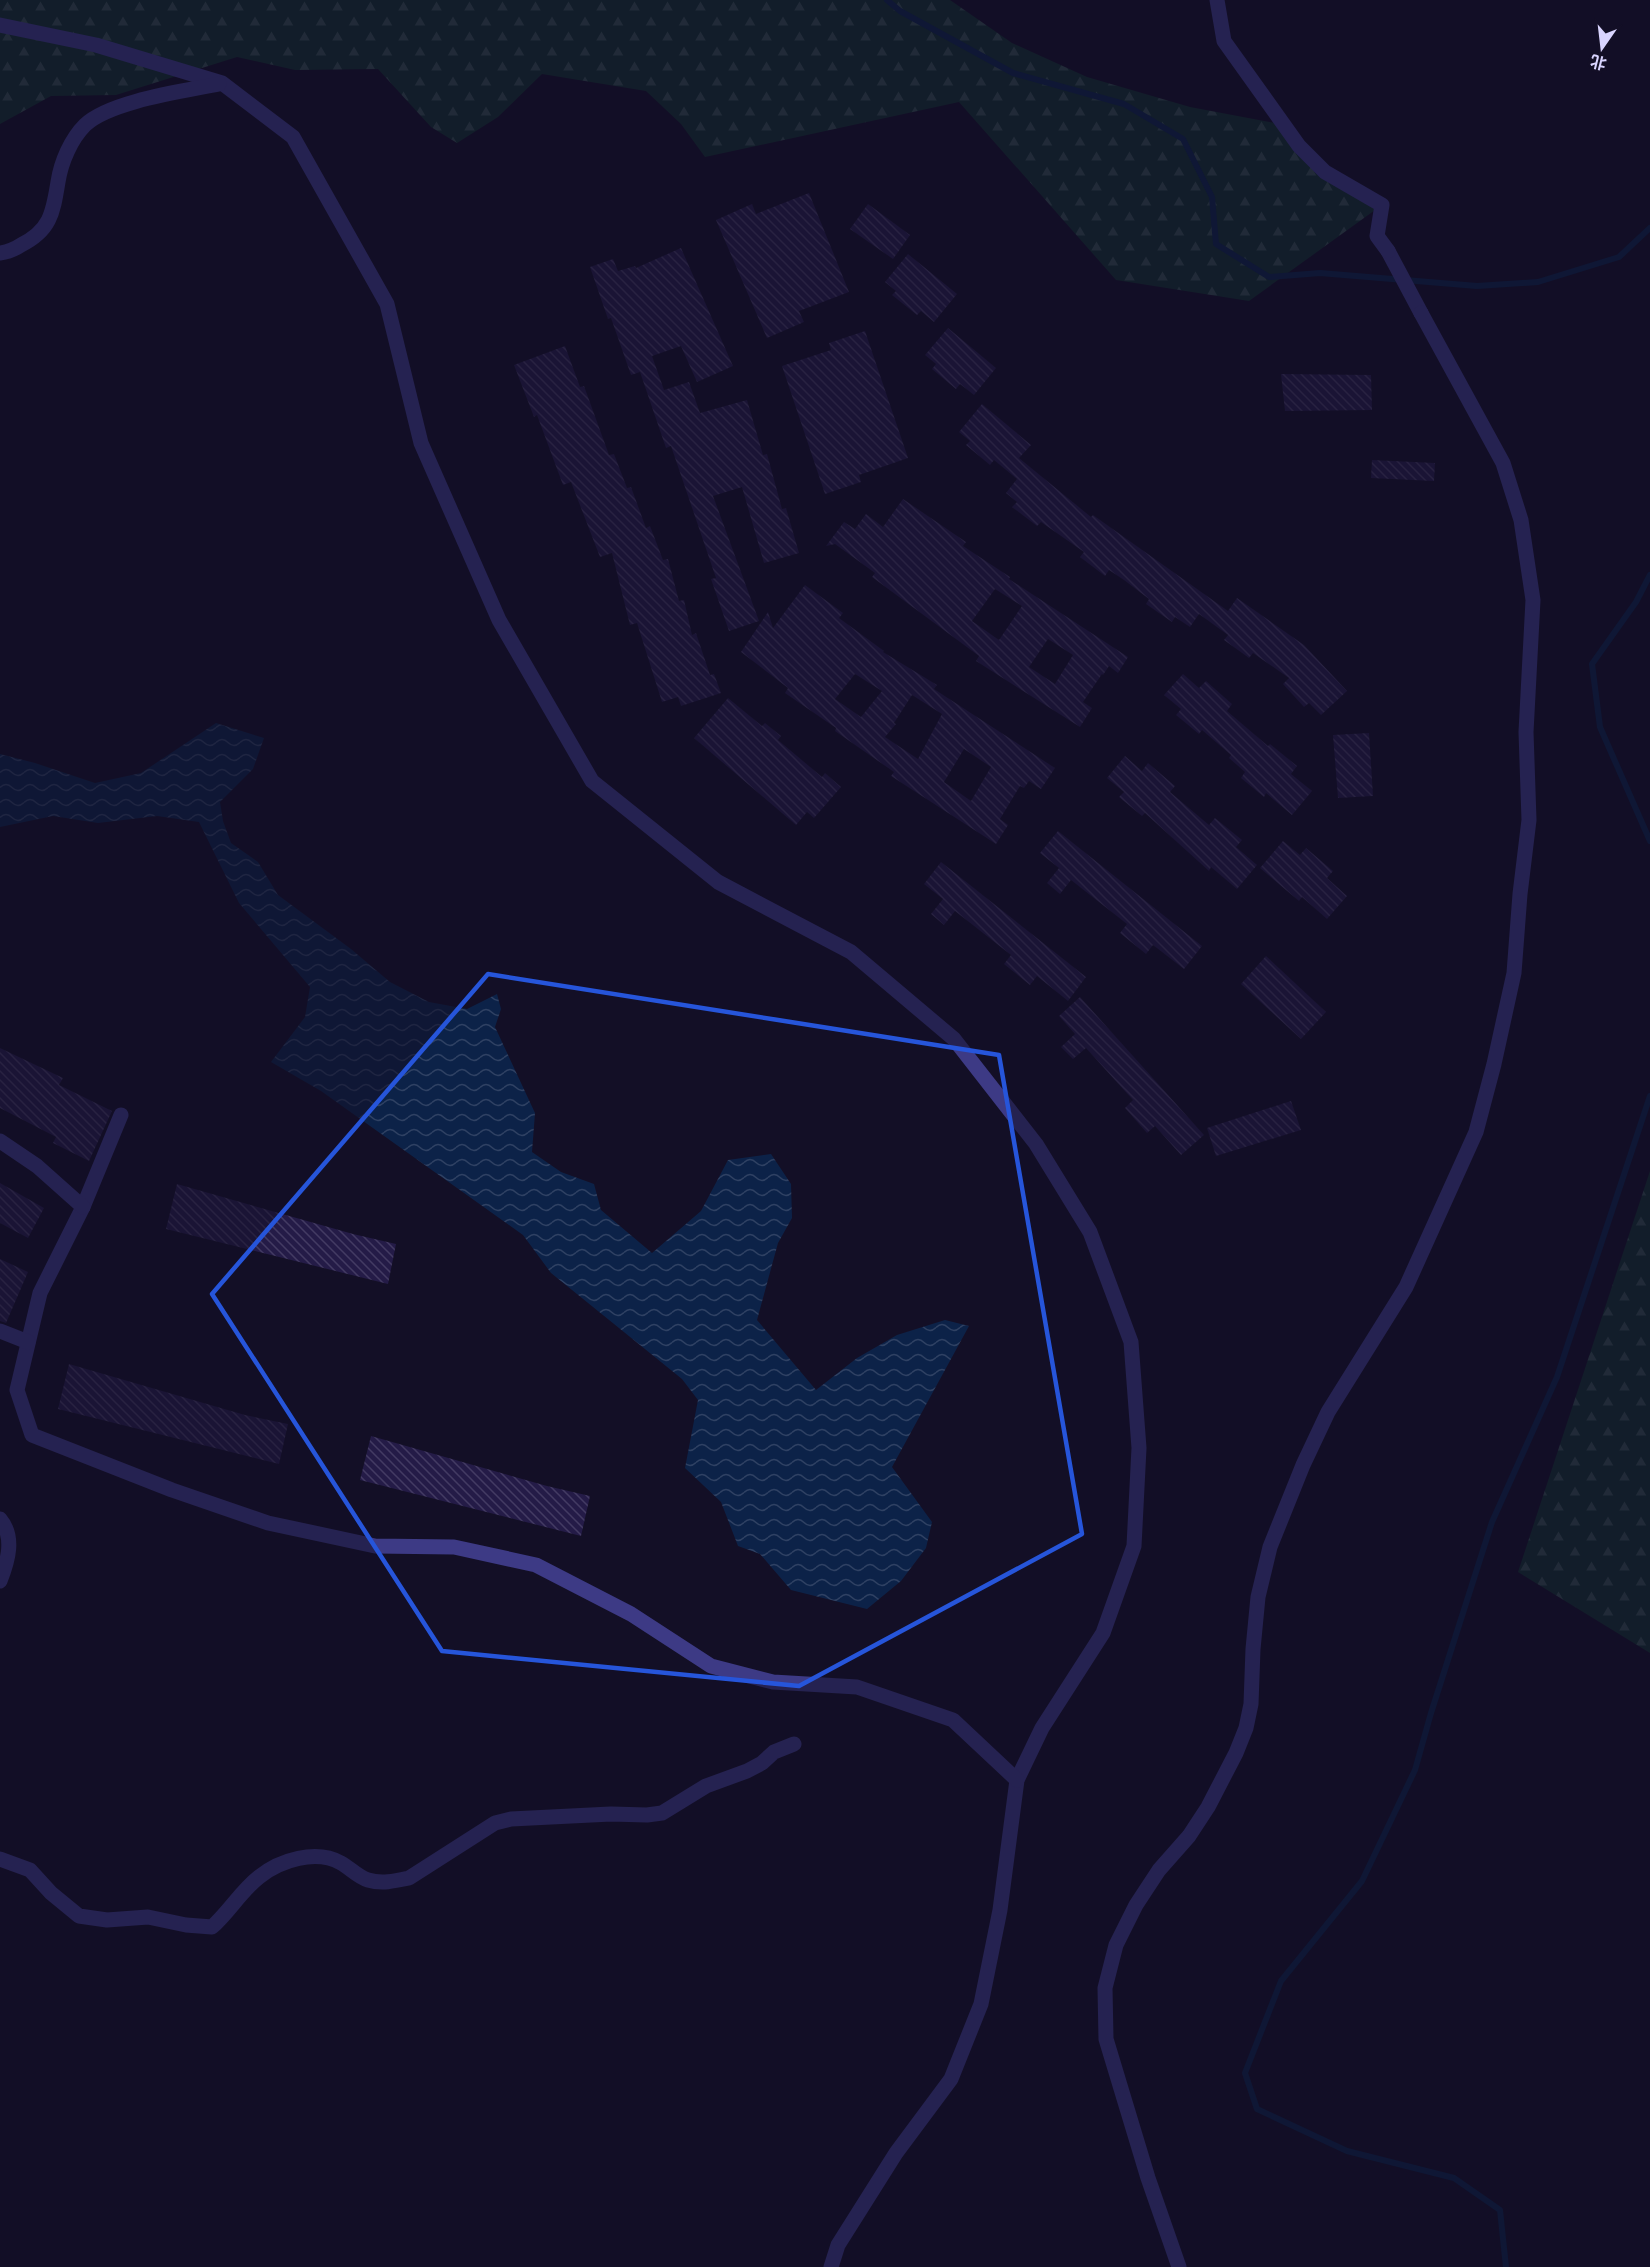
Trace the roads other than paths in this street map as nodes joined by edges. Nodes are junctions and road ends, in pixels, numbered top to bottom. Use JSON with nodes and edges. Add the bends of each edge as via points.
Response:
{"nodes":[{"id":1,"x":1217,"y":0,"type":"edge"},
{"id":2,"x":0,"y":25,"type":"edge"},
{"id":3,"x":222,"y":83,"type":"junction"},
{"id":4,"x":0,"y":253,"type":"edge"},
{"id":5,"x":121,"y":1115,"type":"dead end"},
{"id":6,"x":0,"y":1142,"type":"edge"},
{"id":7,"x":83,"y":1207,"type":"junction"},
{"id":8,"x":0,"y":1332,"type":"edge"},
{"id":9,"x":28,"y":1342,"type":"junction"},
{"id":10,"x":0,"y":1518,"type":"edge"},
{"id":11,"x":0,"y":1581,"type":"edge"},
{"id":12,"x":794,"y":1744,"type":"dead end"},
{"id":13,"x":1017,"y":1780,"type":"junction"},
{"id":14,"x":0,"y":1859,"type":"edge"},
{"id":15,"x":831,"y":2267,"type":"edge"},
{"id":16,"x":1179,"y":2267,"type":"edge"}],
"edges":[{"from":1,"to":16,"type":"street","via":[[1224,41],[1299,146],[1325,172],[1382,205],[1377,236],[1503,463],[1521,520],[1533,600],[1526,732],[1529,820],[1514,973],[1476,1132],[1406,1287],[1328,1412],[1270,1547],[1258,1597],[1251,1704],[1236,1753],[1209,1807],[1136,1905],[1116,1945],[1105,1988],[1106,2039]]},
{"from":2,"to":3,"type":"street","via":[[96,45]]},
{"from":3,"to":4,"type":"street","via":[[132,103],[100,114],[86,124],[64,159],[51,219],[29,241]]},
{"from":3,"to":13,"type":"street","via":[[292,137],[387,304],[421,443],[499,620],[592,781],[718,882],[851,952],[954,1039],[1036,1144],[1090,1232],[1131,1342],[1139,1448],[1134,1546],[1102,1633],[1041,1728]]},
{"from":5,"to":7,"type":"street"},
{"from":6,"to":7,"type":"street","via":[[37,1166]]},
{"from":7,"to":9,"type":"street","via":[[40,1293]]},
{"from":8,"to":9,"type":"street"},
{"from":9,"to":13,"type":"street","via":[[17,1390],[32,1435],[268,1523],[375,1546],[454,1547],[536,1565],[631,1614],[711,1666],[773,1682],[857,1688],[952,1720]]},
{"from":10,"to":11,"type":"street","via":[[9,1541]]},
{"from":12,"to":14,"type":"street","via":[[774,1752],[747,1771],[706,1786],[662,1813],[511,1819],[495,1823],[409,1878],[392,1882],[365,1880],[326,1858],[298,1857],[261,1875],[212,1927],[148,1917],[107,1920],[79,1916],[30,1870]]},
{"from":13,"to":15,"type":"street","via":[[1000,1910],[981,2004],[951,2079],[838,2244]]}]}
